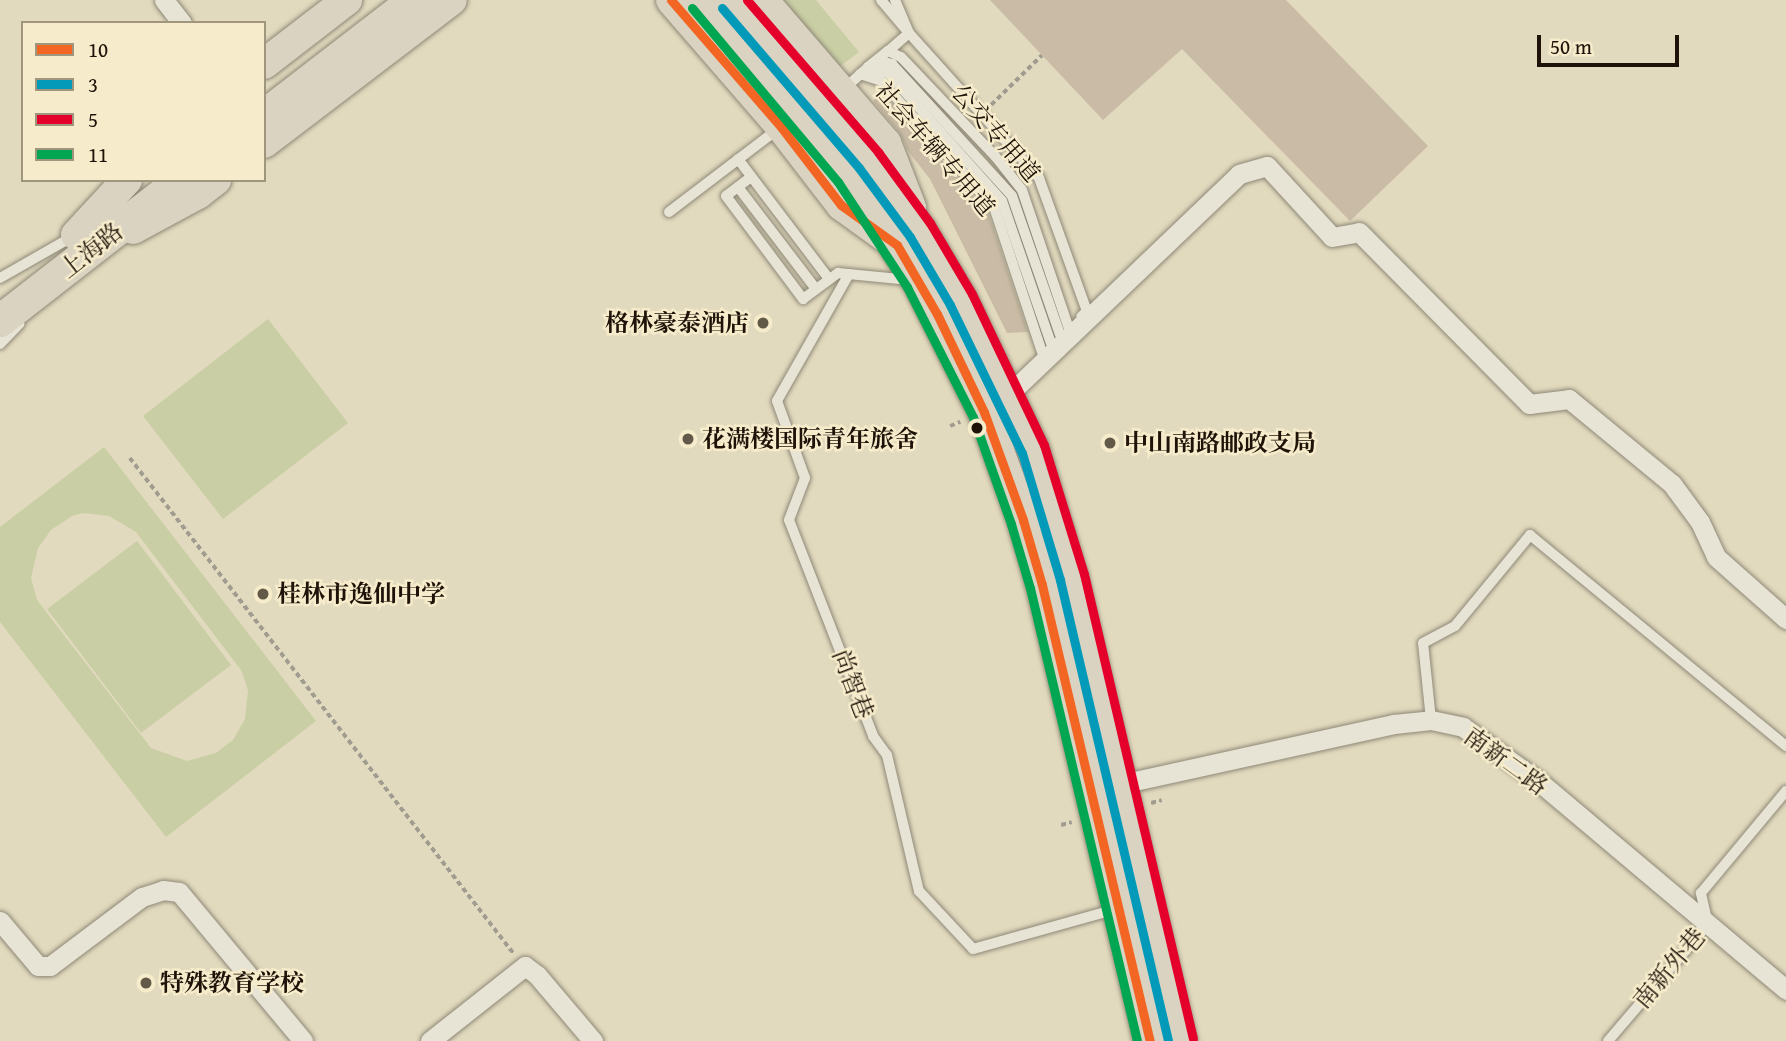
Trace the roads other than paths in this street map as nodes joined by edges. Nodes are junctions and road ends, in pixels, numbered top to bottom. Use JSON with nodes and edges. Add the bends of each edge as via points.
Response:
{"nodes":[{"id":1,"x":164,"y":0,"type":"edge"},
{"id":2,"x":348,"y":0,"type":"edge"},
{"id":3,"x":382,"y":0,"type":"edge"},
{"id":4,"x":414,"y":0,"type":"edge"},
{"id":5,"x":452,"y":0,"type":"edge"},
{"id":6,"x":671,"y":0,"type":"edge"},
{"id":7,"x":701,"y":0,"type":"edge"},
{"id":8,"x":731,"y":0,"type":"edge"},
{"id":9,"x":763,"y":0,"type":"edge"},
{"id":10,"x":881,"y":0,"type":"edge"},
{"id":11,"x":895,"y":0,"type":"edge"},
{"id":12,"x":181,"y":21,"type":"edge"},
{"id":13,"x":909,"y":33,"type":"junction"},
{"id":14,"x":888,"y":51,"type":"junction"},
{"id":15,"x":877,"y":60,"type":"junction"},
{"id":16,"x":266,"y":62,"type":"edge"},
{"id":17,"x":857,"y":77,"type":"junction"},
{"id":18,"x":266,"y":89,"type":"edge"},
{"id":19,"x":792,"y":105,"type":"junction"},
{"id":20,"x":266,"y":114,"type":"edge"},
{"id":21,"x":266,"y":142,"type":"edge"},
{"id":22,"x":738,"y":159,"type":"junction"},
{"id":23,"x":751,"y":177,"type":"junction"},
{"id":24,"x":126,"y":182,"type":"edge"},
{"id":25,"x":146,"y":182,"type":"edge"},
{"id":26,"x":178,"y":182,"type":"edge"},
{"id":27,"x":213,"y":182,"type":"edge"},
{"id":28,"x":738,"y":187,"type":"junction"},
{"id":29,"x":669,"y":212,"type":"dead end"},
{"id":30,"x":908,"y":238,"type":"junction"},
{"id":31,"x":83,"y":243,"type":"junction"},
{"id":32,"x":849,"y":274,"type":"junction"},
{"id":33,"x":0,"y":278,"type":"edge"},
{"id":34,"x":829,"y":279,"type":"junction"},
{"id":35,"x":918,"y":281,"type":"junction"},
{"id":36,"x":816,"y":289,"type":"junction"},
{"id":37,"x":0,"y":294,"type":"edge"},
{"id":38,"x":0,"y":321,"type":"edge"},
{"id":39,"x":1065,"y":332,"type":"junction"},
{"id":40,"x":1051,"y":343,"type":"junction"},
{"id":41,"x":0,"y":344,"type":"edge"},
{"id":42,"x":1042,"y":352,"type":"junction"},
{"id":43,"x":1007,"y":391,"type":"junction"},
{"id":44,"x":1786,"y":619,"type":"edge"},
{"id":45,"x":1431,"y":720,"type":"junction"},
{"id":46,"x":1786,"y":746,"type":"edge"},
{"id":47,"x":1121,"y":784,"type":"junction"},
{"id":48,"x":1786,"y":791,"type":"edge"},
{"id":49,"x":1118,"y":908,"type":"junction"},
{"id":50,"x":0,"y":921,"type":"edge"},
{"id":51,"x":1708,"y":924,"type":"junction"},
{"id":52,"x":1786,"y":990,"type":"edge"},
{"id":53,"x":303,"y":1041,"type":"edge"},
{"id":54,"x":430,"y":1041,"type":"edge"},
{"id":55,"x":593,"y":1041,"type":"edge"},
{"id":56,"x":1150,"y":1041,"type":"edge"},
{"id":57,"x":1181,"y":1041,"type":"edge"},
{"id":58,"x":1608,"y":1041,"type":"edge"}],
"edges":[{"from":1,"to":12,"type":"street"},
{"from":2,"to":16,"type":"main road"},
{"from":3,"to":18,"type":"highway"},
{"from":4,"to":20,"type":"highway"},
{"from":5,"to":21,"type":"main road"},
{"from":6,"to":19,"type":"main road"},
{"from":7,"to":19,"type":"highway"},
{"from":8,"to":19,"type":"highway"},
{"from":9,"to":17,"type":"main road"},
{"from":10,"to":13,"type":"lane"},
{"from":11,"to":13,"type":"lane","name":"公交专用道"},
{"from":13,"to":14,"type":"lane"},
{"from":13,"to":39,"type":"lane","name":"公交专用道","via":[[1039,178],[1087,311]]},
{"from":14,"to":15,"type":"lane"},
{"from":14,"to":39,"type":"lane","via":[[901,57],[1021,190]]},
{"from":15,"to":17,"type":"lane"},
{"from":15,"to":39,"type":"lane","via":[[892,64],[1012,196]]},
{"from":17,"to":30,"type":"main road","via":[[886,143]]},
{"from":17,"to":40,"type":"lane","name":"社会车辆专用道","via":[[888,73],[1002,201]]},
{"from":17,"to":42,"type":"lane","name":"社会车辆专用道","via":[[881,80],[994,207]]},
{"from":19,"to":22,"type":"lane"},
{"from":19,"to":30,"type":"highway","via":[[869,160]]},
{"from":19,"to":30,"type":"main road","via":[[841,205]]},
{"from":22,"to":23,"type":"lane"},
{"from":22,"to":29,"type":"lane"},
{"from":23,"to":28,"type":"lane"},
{"from":23,"to":34,"type":"lane"},
{"from":24,"to":31,"type":"main road"},
{"from":25,"to":31,"type":"highway","name":"上海路"},
{"from":26,"to":31,"type":"highway","name":"上海路"},
{"from":27,"to":31,"type":"main road","via":[[198,194]]},
{"from":28,"to":36,"type":"lane"},
{"from":28,"to":36,"type":"lane","via":[[726,197],[795,289],[803,299]]},
{"from":30,"to":35,"type":"highway"},
{"from":30,"to":43,"type":"highway","via":[[961,299]]},
{"from":31,"to":33,"type":"lane"},
{"from":31,"to":37,"type":"highway","name":"上海路"},
{"from":31,"to":38,"type":"highway","name":"上海路"},
{"from":31,"to":41,"type":"lane"},
{"from":32,"to":34,"type":"lane","via":[[838,273]]},
{"from":32,"to":35,"type":"lane"},
{"from":32,"to":49,"type":"lane","name":"尚智巷","via":[[777,401],[805,478],[789,520],[873,736],[887,755],[919,891],[973,949]]},
{"from":34,"to":36,"type":"lane"},
{"from":35,"to":49,"type":"highway","via":[[984,412],[1023,520]]},
{"from":39,"to":40,"type":"lane","name":"公交专用道"},
{"from":40,"to":42,"type":"lane","name":"公交专用道"},
{"from":42,"to":43,"type":"lane","name":"公交专用道"},
{"from":43,"to":44,"type":"street","via":[[1239,174],[1267,166],[1332,237],[1359,232],[1529,404],[1569,399],[1672,484],[1700,522],[1716,556]]},
{"from":43,"to":47,"type":"highway","via":[[1033,449],[1060,537]]},
{"from":45,"to":46,"type":"lane","via":[[1423,643],[1455,626],[1530,536]]},
{"from":45,"to":47,"type":"street","name":"南新二路","via":[[1349,732]]},
{"from":45,"to":51,"type":"street","name":"南新二路","via":[[1463,727],[1490,744]]},
{"from":47,"to":57,"type":"highway"},
{"from":48,"to":51,"type":"lane","name":"南新外巷","via":[[1702,892]]},
{"from":49,"to":56,"type":"highway"},
{"from":50,"to":53,"type":"street","via":[[38,966],[50,966],[142,897],[163,890],[179,892]]},
{"from":51,"to":52,"type":"street","name":"南新二路"},
{"from":51,"to":58,"type":"lane","name":"南新外巷"},
{"from":54,"to":55,"type":"street","via":[[525,966]]}]}
